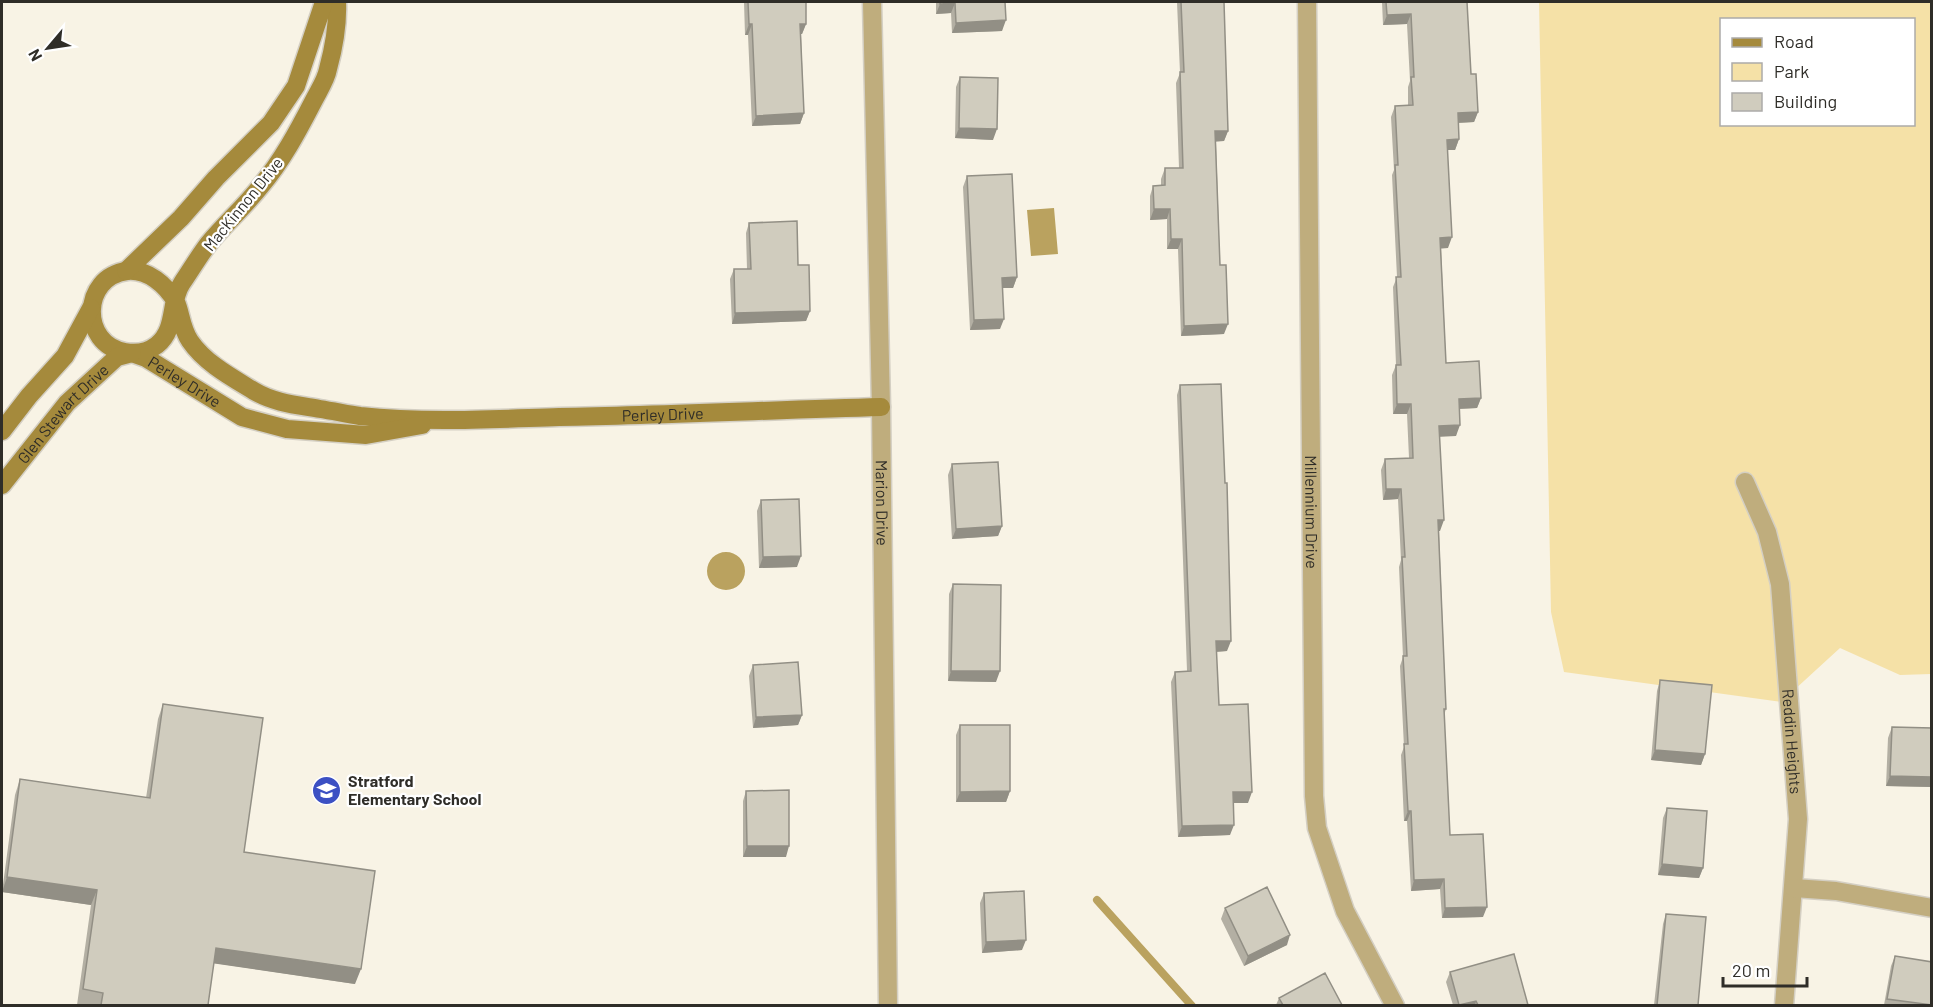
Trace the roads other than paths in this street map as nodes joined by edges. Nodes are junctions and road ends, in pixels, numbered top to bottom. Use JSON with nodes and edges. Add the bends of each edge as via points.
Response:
{"nodes":[{"id":1,"x":324,"y":2,"type":"edge"},
{"id":2,"x":337,"y":2,"type":"edge"},
{"id":3,"x":872,"y":2,"type":"edge"},
{"id":4,"x":1307,"y":2,"type":"edge"},
{"id":5,"x":126,"y":271,"type":"junction"},
{"id":6,"x":176,"y":303,"type":"junction"},
{"id":7,"x":91,"y":308,"type":"junction"},
{"id":8,"x":132,"y":353,"type":"junction"},
{"id":9,"x":881,"y":407,"type":"junction"},
{"id":10,"x":446,"y":420,"type":"junction"},
{"id":11,"x":2,"y":431,"type":"edge"},
{"id":12,"x":1745,"y":482,"type":"dead end"},
{"id":13,"x":2,"y":485,"type":"edge"},
{"id":14,"x":1794,"y":888,"type":"junction"},
{"id":15,"x":1932,"y":908,"type":"edge"},
{"id":16,"x":888,"y":1005,"type":"edge"},
{"id":17,"x":1395,"y":1005,"type":"edge"},
{"id":18,"x":1784,"y":1005,"type":"edge"}],
"edges":[{"from":1,"to":5,"type":"street","name":"MacKinnon Drive","via":[[296,86],[271,123]]},
{"from":2,"to":6,"type":"street","name":"MacKinnon Drive","via":[[338,22],[328,73],[294,140],[261,186],[207,246],[178,288]]},
{"from":3,"to":9,"type":"street","name":"Marion Drive"},
{"from":4,"to":17,"type":"street","name":"Millennium Drive","via":[[1314,796],[1317,828],[1345,911]]},
{"from":5,"to":6,"type":"street","via":[[152,276]]},
{"from":5,"to":7,"type":"street","via":[[102,284]]},
{"from":6,"to":8,"type":"street","via":[[166,335],[146,351]]},
{"from":6,"to":10,"type":"street","name":"Perley Drive","via":[[190,341],[219,370],[267,399],[360,416]]},
{"from":7,"to":8,"type":"street","via":[[97,334],[107,345]]},
{"from":7,"to":11,"type":"street","via":[[65,356]]},
{"from":8,"to":10,"type":"street","name":"Perley Drive","via":[[242,417],[287,429],[366,435]]},
{"from":8,"to":13,"type":"street","name":"Glen Stewart Drive","via":[[117,357],[67,403]]},
{"from":9,"to":10,"type":"street","name":"Perley Drive"},
{"from":9,"to":16,"type":"street","name":"Marion Drive"},
{"from":12,"to":14,"type":"street","name":"Reddin Heights","via":[[1767,532],[1780,584],[1798,819]]},
{"from":14,"to":15,"type":"street","via":[[1836,891]]},
{"from":14,"to":18,"type":"street","name":"Reddin Heights"}]}
